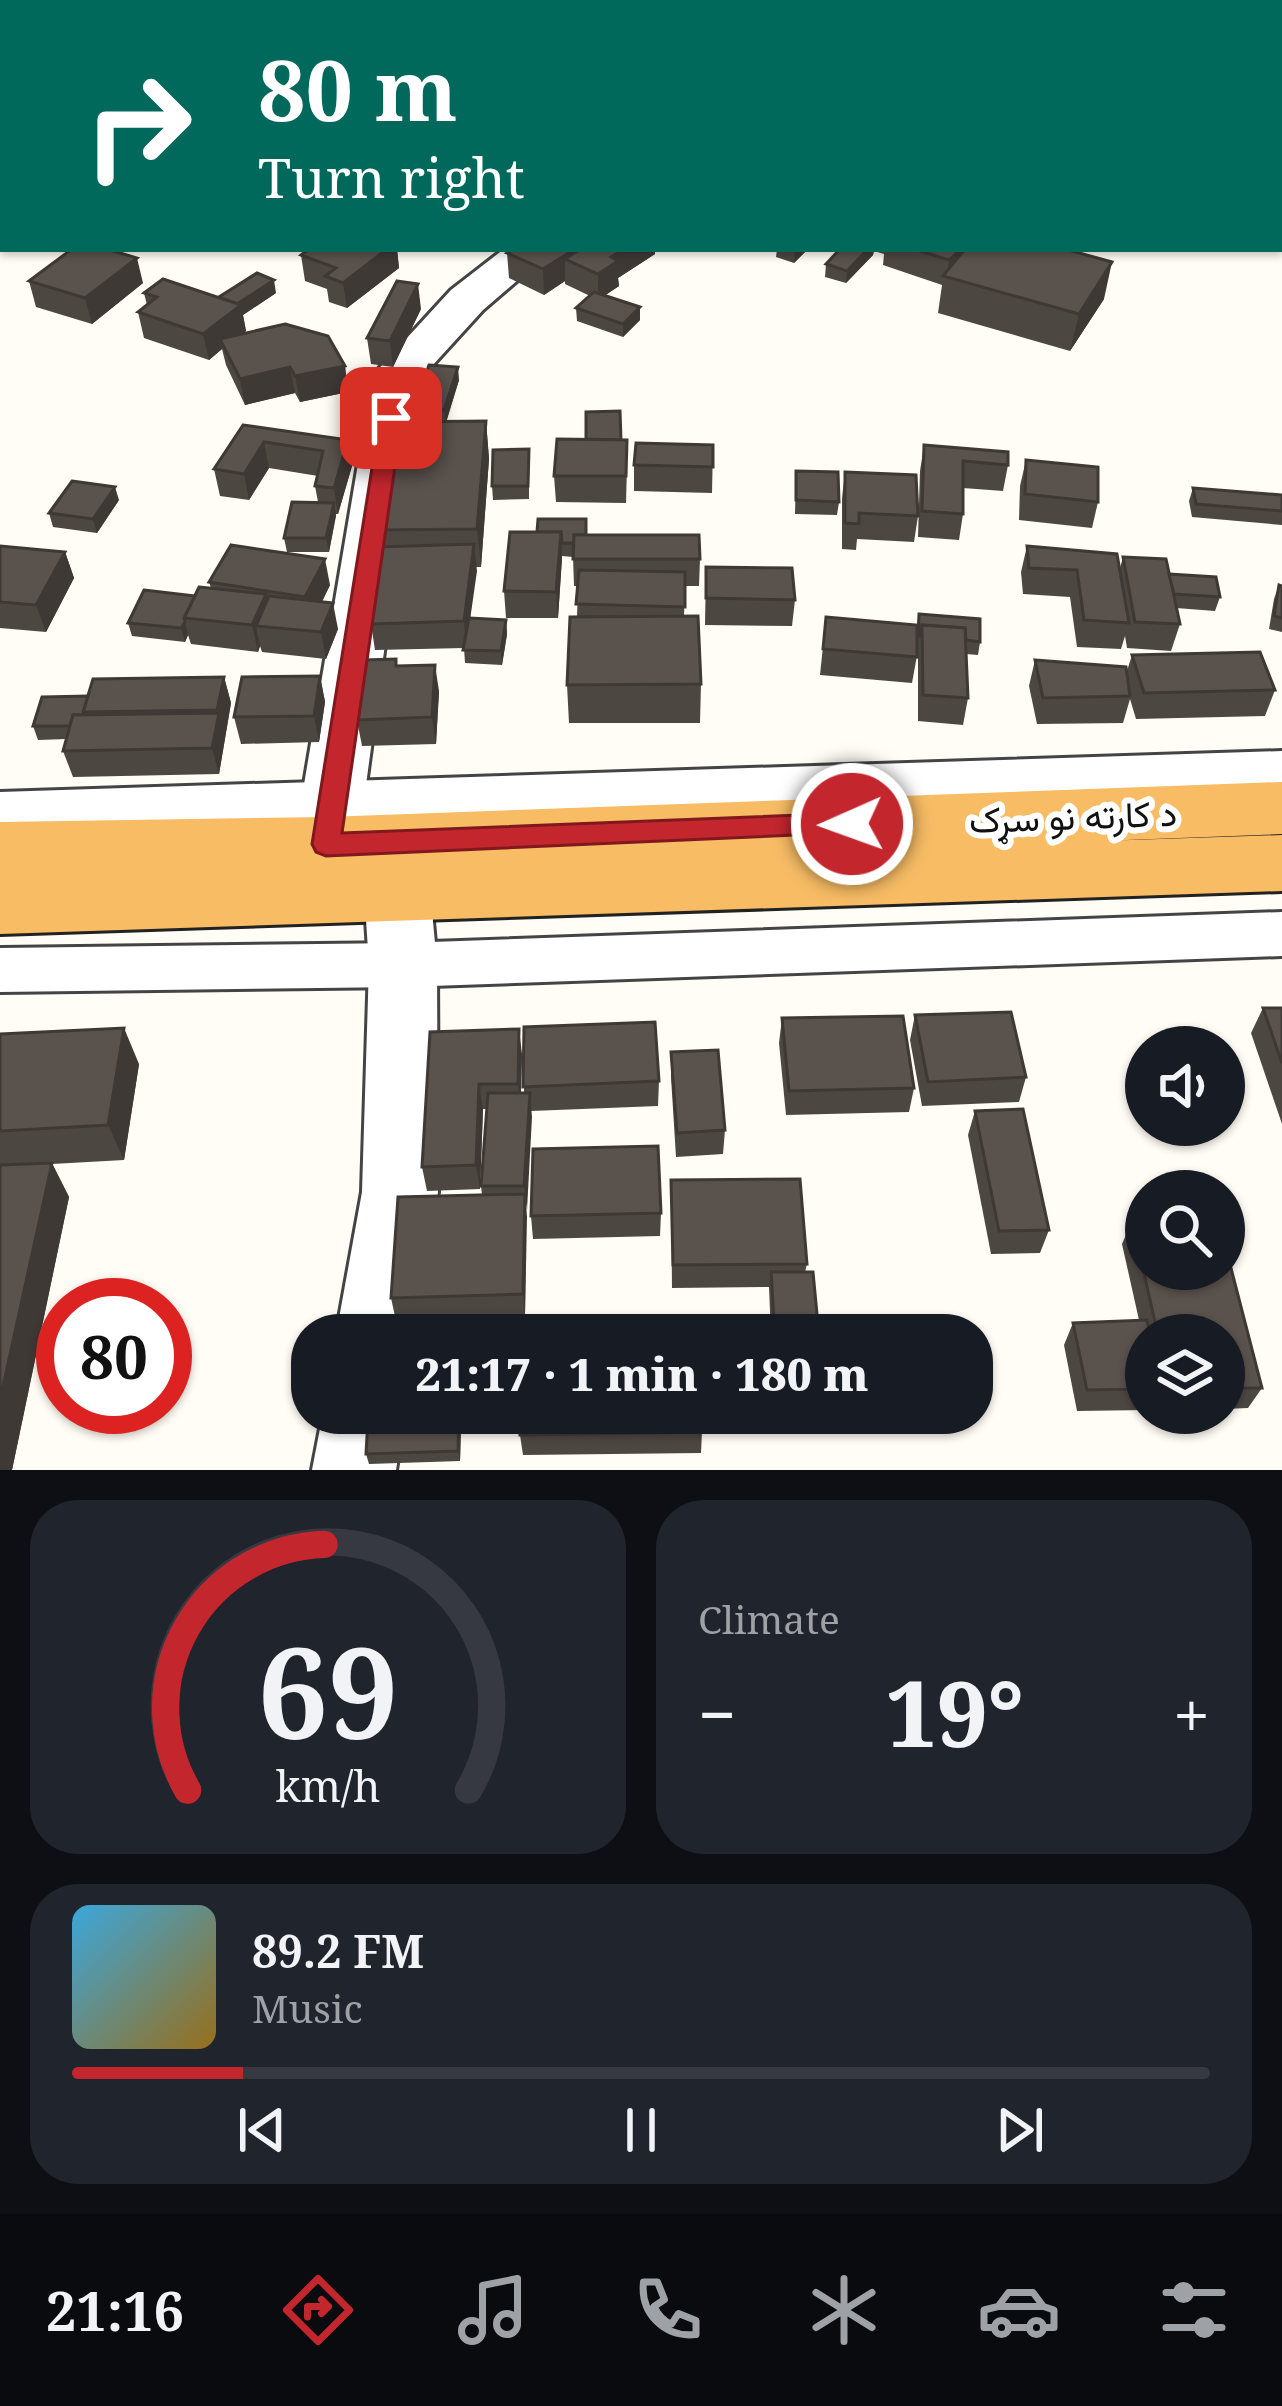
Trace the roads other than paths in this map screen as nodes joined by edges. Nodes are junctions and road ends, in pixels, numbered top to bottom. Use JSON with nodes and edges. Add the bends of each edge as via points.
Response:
{"nodes":[{"id":1,"x":528,"y":252,"type":"edge"},
{"id":2,"x":1282,"y":769,"type":"edge"},
{"id":3,"x":1282,"y":808,"type":"edge"},
{"id":4,"x":0,"y":811,"type":"edge"},
{"id":5,"x":330,"y":824,"type":"junction"},
{"id":6,"x":0,"y":849,"type":"edge"},
{"id":7,"x":1282,"y":863,"type":"edge"},
{"id":8,"x":397,"y":890,"type":"junction"},
{"id":9,"x":0,"y":905,"type":"edge"},
{"id":10,"x":1282,"y":934,"type":"edge"},
{"id":11,"x":404,"y":965,"type":"junction"},
{"id":12,"x":0,"y":970,"type":"edge"},
{"id":13,"x":380,"y":1314,"type":"edge"},
{"id":14,"x":360,"y":1434,"type":"edge"},
{"id":15,"x":354,"y":1470,"type":"edge"}],
"edges":[{"from":1,"to":5,"type":"street","via":[[467,300],[397,375]]},
{"from":2,"to":5,"type":"street"},
{"from":3,"to":5,"type":"highway","name":"د کارته نو سړک"},
{"from":4,"to":5,"type":"street"},
{"from":5,"to":6,"type":"highway","name":"د کارته نو سړک"},
{"from":7,"to":8,"type":"highway","name":"د کارته نو سړک"},
{"from":8,"to":9,"type":"highway","name":"د کارته نو سړک"},
{"from":8,"to":11,"type":"street"},
{"from":10,"to":11,"type":"street"},
{"from":11,"to":12,"type":"street"},
{"from":11,"to":13,"type":"street","via":[[400,1192]]},
{"from":14,"to":15,"type":"street"}]}
